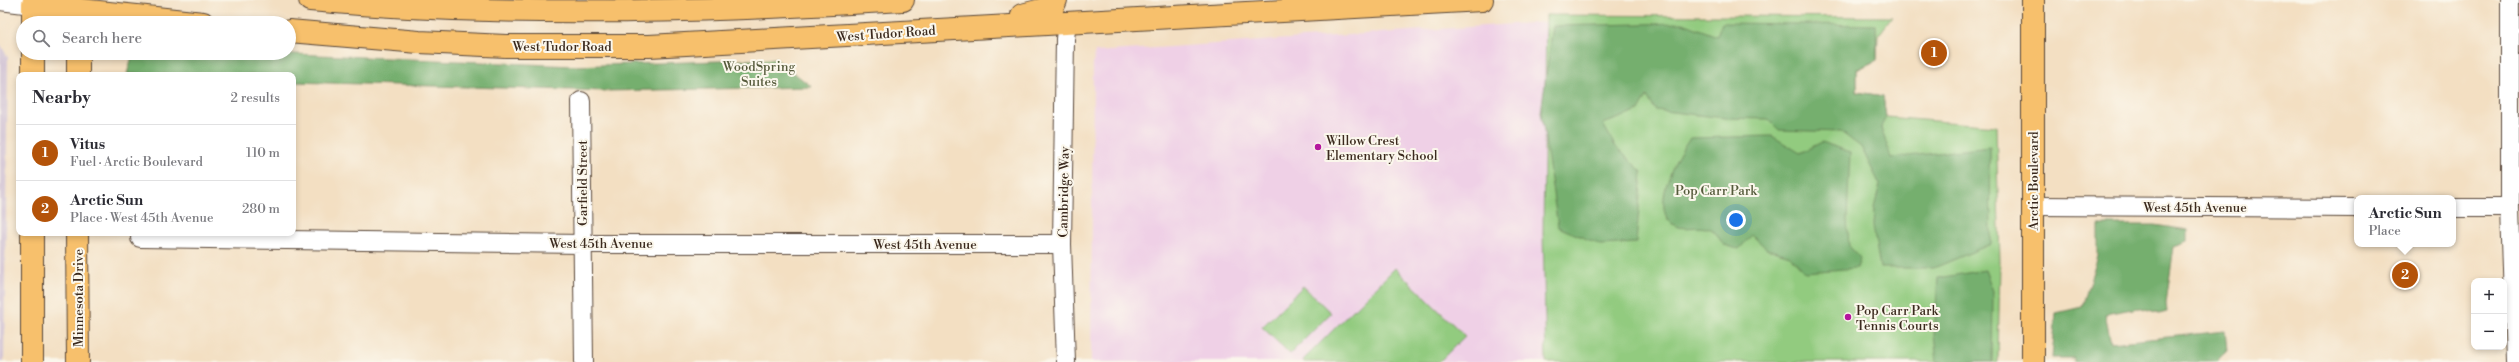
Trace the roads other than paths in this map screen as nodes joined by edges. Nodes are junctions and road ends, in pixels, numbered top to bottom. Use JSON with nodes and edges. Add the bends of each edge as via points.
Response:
{"nodes":[{"id":1,"x":310,"y":0,"type":"edge"},
{"id":2,"x":896,"y":0,"type":"edge"},
{"id":3,"x":1056,"y":0,"type":"edge"},
{"id":4,"x":1201,"y":0,"type":"edge"},
{"id":5,"x":1482,"y":0,"type":"edge"},
{"id":6,"x":2033,"y":0,"type":"edge"},
{"id":7,"x":2510,"y":0,"type":"edge"},
{"id":8,"x":0,"y":1,"type":"edge"},
{"id":9,"x":33,"y":9,"type":"edge"},
{"id":10,"x":79,"y":11,"type":"edge"},
{"id":11,"x":131,"y":16,"type":"edge"},
{"id":12,"x":1067,"y":22,"type":"junction"},
{"id":13,"x":296,"y":32,"type":"edge"},
{"id":14,"x":901,"y":32,"type":"junction"},
{"id":15,"x":33,"y":60,"type":"edge"},
{"id":16,"x":78,"y":60,"type":"edge"},
{"id":17,"x":33,"y":72,"type":"edge"},
{"id":18,"x":78,"y":72,"type":"edge"},
{"id":19,"x":581,"y":101,"type":"dead end"},
{"id":20,"x":2033,"y":206,"type":"junction"},
{"id":21,"x":2354,"y":208,"type":"edge"},
{"id":22,"x":2456,"y":208,"type":"edge"},
{"id":23,"x":2510,"y":208,"type":"junction"},
{"id":24,"x":32,"y":236,"type":"edge"},
{"id":25,"x":77,"y":236,"type":"edge"},
{"id":26,"x":140,"y":238,"type":"dead end"},
{"id":27,"x":582,"y":244,"type":"junction"},
{"id":28,"x":1062,"y":244,"type":"junction"},
{"id":29,"x":32,"y":362,"type":"edge"},
{"id":30,"x":78,"y":362,"type":"edge"},
{"id":31,"x":584,"y":362,"type":"edge"},
{"id":32,"x":1066,"y":362,"type":"edge"},
{"id":33,"x":2033,"y":362,"type":"edge"},
{"id":34,"x":2515,"y":362,"type":"edge"}],
"edges":[{"from":1,"to":2,"type":"main road","via":[[407,8],[526,13],[731,10]]},
{"from":3,"to":14,"type":"main road","via":[[1053,7],[1015,17],[916,22]]},
{"from":4,"to":12,"type":"main road","via":[[1082,11]]},
{"from":5,"to":12,"type":"main road","name":"West Tudor Road"},
{"from":6,"to":20,"type":"main road","name":"Arctic Boulevard"},
{"from":7,"to":23,"type":"street"},
{"from":8,"to":9,"type":"street"},
{"from":9,"to":10,"type":"main road"},
{"from":10,"to":11,"type":"main road"},
{"from":12,"to":14,"type":"main road","name":"West Tudor Road"},
{"from":12,"to":28,"type":"street","name":"Cambridge Way"},
{"from":13,"to":14,"type":"main road","name":"West Tudor Road","via":[[419,42],[575,46],[749,42]]},
{"from":15,"to":17,"type":"main road"},
{"from":16,"to":18,"type":"main road"},
{"from":19,"to":27,"type":"street","name":"Garfield Street"},
{"from":20,"to":21,"type":"street","name":"West 45th Avenue"},
{"from":20,"to":33,"type":"main road","name":"Arctic Boulevard"},
{"from":22,"to":23,"type":"street"},
{"from":23,"to":34,"type":"street"},
{"from":24,"to":29,"type":"main road"},
{"from":25,"to":30,"type":"main road","name":"Minnesota Drive"},
{"from":26,"to":27,"type":"street","name":"West 45th Avenue"},
{"from":27,"to":28,"type":"street","name":"West 45th Avenue"},
{"from":27,"to":31,"type":"street","name":"Garfield Street"},
{"from":28,"to":32,"type":"street","name":"Cambridge Way"}]}
